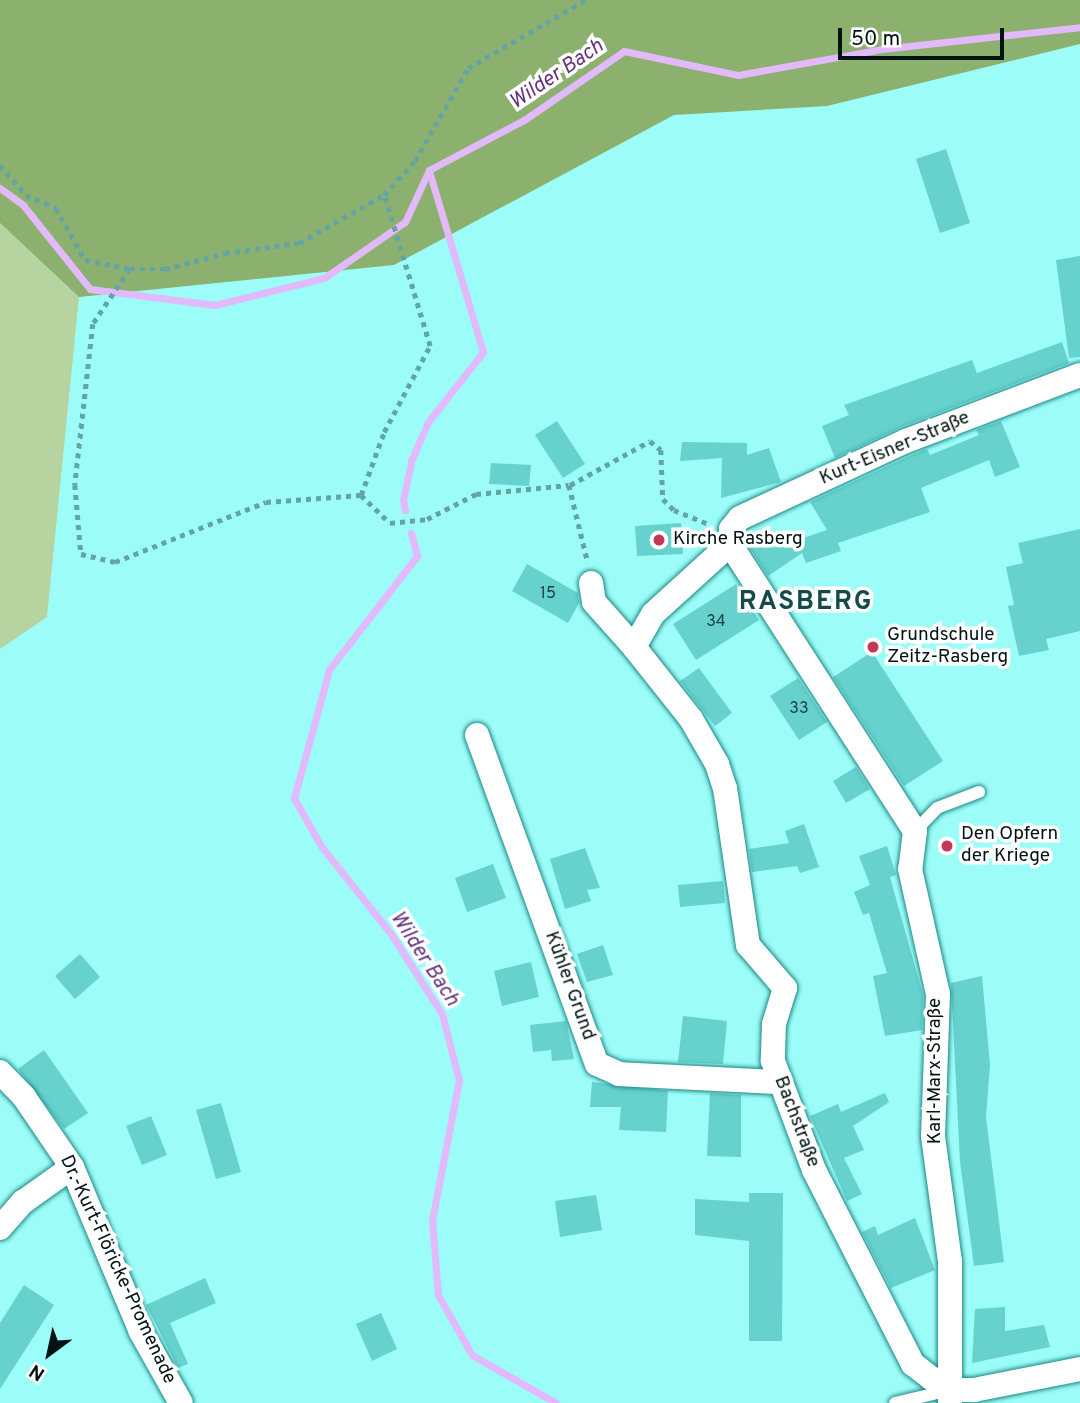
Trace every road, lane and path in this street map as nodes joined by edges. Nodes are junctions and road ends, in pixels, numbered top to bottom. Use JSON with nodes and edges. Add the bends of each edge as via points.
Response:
{"nodes":[{"id":1,"x":586,"y":0,"type":"edge"},
{"id":2,"x":0,"y":165,"type":"edge"},
{"id":3,"x":384,"y":195,"type":"junction"},
{"id":4,"x":130,"y":269,"type":"junction"},
{"id":5,"x":1080,"y":375,"type":"edge"},
{"id":6,"x":569,"y":485,"type":"junction"},
{"id":7,"x":360,"y":495,"type":"junction"},
{"id":8,"x":730,"y":544,"type":"junction"},
{"id":9,"x":591,"y":583,"type":"joint"},
{"id":10,"x":634,"y":647,"type":"junction"},
{"id":11,"x":477,"y":735,"type":"dead end"},
{"id":12,"x":979,"y":792,"type":"dead end"},
{"id":13,"x":915,"y":831,"type":"junction"},
{"id":14,"x":779,"y":1082,"type":"junction"},
{"id":15,"x":4,"y":1086,"type":"edge"},
{"id":16,"x":72,"y":1167,"type":"junction"},
{"id":17,"x":0,"y":1228,"type":"edge"},
{"id":18,"x":1080,"y":1369,"type":"edge"},
{"id":19,"x":951,"y":1397,"type":"edge"},
{"id":20,"x":181,"y":1403,"type":"edge"},
{"id":21,"x":895,"y":1403,"type":"edge"}],
"edges":[{"from":1,"to":3,"type":"path","via":[[468,68],[415,161]]},
{"from":2,"to":4,"type":"path","via":[[26,195],[56,208],[85,260]]},
{"from":3,"to":4,"type":"path","via":[[299,243],[225,253],[165,269]]},
{"from":3,"to":7,"type":"path","via":[[430,346],[384,432]]},
{"from":4,"to":7,"type":"path","via":[[93,324],[75,485],[81,554],[115,562],[266,502]]},
{"from":5,"to":8,"type":"street","name":"Kurt-Eisner-Straße","via":[[906,441],[750,513],[731,530]]},
{"from":6,"to":7,"type":"path","via":[[476,494],[427,519],[390,523]]},
{"from":6,"to":8,"type":"path","via":[[650,441],[661,450],[663,499],[674,510],[709,523]]},
{"from":6,"to":9,"type":"path"},
{"from":8,"to":10,"type":"street","via":[[653,614]]},
{"from":8,"to":13,"type":"street"},
{"from":9,"to":10,"type":"street","name":"Bachstraße","via":[[594,602]]},
{"from":10,"to":14,"type":"street","name":"Bachstraße","via":[[691,719],[725,788],[748,945],[785,988],[774,1024],[773,1061]]},
{"from":11,"to":14,"type":"street","name":"Kühler Grund","via":[[597,1064],[619,1074]]},
{"from":12,"to":13,"type":"lane","via":[[937,808]]},
{"from":13,"to":19,"type":"street","name":"Karl-Marx-Straße","via":[[910,869],[938,994],[933,1136],[950,1261]]},
{"from":14,"to":19,"type":"street","name":"Bachstraße","via":[[814,1170],[913,1364]]},
{"from":15,"to":16,"type":"street","name":"Dr.-Kurt-Flöricke-Promenade"},
{"from":16,"to":17,"type":"street","via":[[23,1202]]},
{"from":16,"to":20,"type":"street","name":"Dr.-Kurt-Flöricke-Promenade","via":[[141,1332]]},
{"from":18,"to":19,"type":"street"},
{"from":19,"to":21,"type":"lane"}]}
